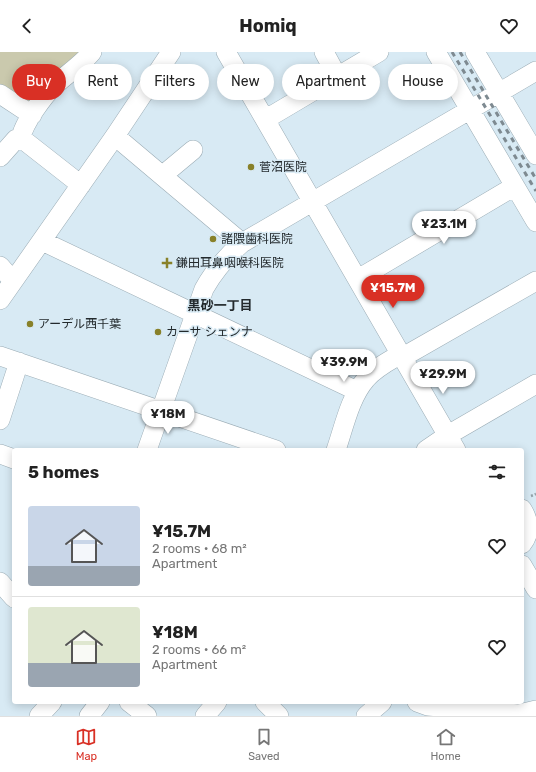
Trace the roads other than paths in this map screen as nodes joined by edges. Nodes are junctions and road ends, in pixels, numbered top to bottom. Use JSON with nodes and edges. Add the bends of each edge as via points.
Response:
{"nodes":[{"id":1,"x":92,"y":52,"type":"edge"},
{"id":2,"x":171,"y":52,"type":"edge"},
{"id":3,"x":226,"y":52,"type":"edge"},
{"id":4,"x":324,"y":52,"type":"edge"},
{"id":5,"x":379,"y":52,"type":"edge"},
{"id":6,"x":436,"y":52,"type":"edge"},
{"id":7,"x":475,"y":52,"type":"edge"},
{"id":8,"x":330,"y":64,"type":"edge"},
{"id":9,"x":358,"y":64,"type":"edge"},
{"id":10,"x":536,"y":71,"type":"edge"},
{"id":11,"x":499,"y":92,"type":"junction"},
{"id":12,"x":0,"y":94,"type":"edge"},
{"id":13,"x":297,"y":100,"type":"edge"},
{"id":14,"x":471,"y":110,"type":"junction"},
{"id":15,"x":32,"y":115,"type":"junction"},
{"id":16,"x":266,"y":119,"type":"junction"},
{"id":17,"x":116,"y":136,"type":"junction"},
{"id":18,"x":21,"y":138,"type":"junction"},
{"id":19,"x":193,"y":150,"type":"dead end"},
{"id":20,"x":536,"y":155,"type":"edge"},
{"id":21,"x":0,"y":157,"type":"edge"},
{"id":22,"x":163,"y":175,"type":"junction"},
{"id":23,"x":81,"y":185,"type":"junction"},
{"id":24,"x":515,"y":186,"type":"junction"},
{"id":25,"x":313,"y":202,"type":"junction"},
{"id":26,"x":536,"y":222,"type":"edge"},
{"id":27,"x":42,"y":241,"type":"junction"},
{"id":28,"x":242,"y":243,"type":"junction"},
{"id":29,"x":0,"y":266,"type":"edge"},
{"id":30,"x":358,"y":278,"type":"junction"},
{"id":31,"x":536,"y":281,"type":"edge"},
{"id":32,"x":4,"y":292,"type":"edge"},
{"id":33,"x":195,"y":314,"type":"junction"},
{"id":34,"x":402,"y":355,"type":"junction"},
{"id":35,"x":0,"y":356,"type":"edge"},
{"id":36,"x":19,"y":362,"type":"junction"},
{"id":37,"x":536,"y":384,"type":"edge"},
{"id":38,"x":357,"y":391,"type":"junction"},
{"id":39,"x":160,"y":410,"type":"junction"},
{"id":40,"x":0,"y":420,"type":"edge"},
{"id":41,"x":452,"y":442,"type":"edge"},
{"id":42,"x":148,"y":448,"type":"edge"},
{"id":43,"x":270,"y":448,"type":"edge"},
{"id":44,"x":337,"y":448,"type":"edge"},
{"id":45,"x":432,"y":448,"type":"edge"},
{"id":46,"x":0,"y":454,"type":"edge"},
{"id":47,"x":12,"y":458,"type":"edge"},
{"id":48,"x":528,"y":512,"type":"edge"},
{"id":49,"x":524,"y":540,"type":"edge"},
{"id":50,"x":524,"y":568,"type":"edge"},
{"id":51,"x":0,"y":582,"type":"edge"},
{"id":52,"x":536,"y":589,"type":"edge"},
{"id":53,"x":12,"y":596,"type":"edge"},
{"id":54,"x":50,"y":704,"type":"edge"},
{"id":55,"x":98,"y":704,"type":"edge"},
{"id":56,"x":132,"y":704,"type":"edge"},
{"id":57,"x":215,"y":704,"type":"edge"},
{"id":58,"x":267,"y":704,"type":"edge"},
{"id":59,"x":380,"y":704,"type":"edge"},
{"id":60,"x":422,"y":704,"type":"edge"},
{"id":61,"x":479,"y":709,"type":"edge"},
{"id":62,"x":536,"y":710,"type":"edge"},
{"id":63,"x":40,"y":716,"type":"edge"},
{"id":64,"x":89,"y":716,"type":"edge"},
{"id":65,"x":147,"y":716,"type":"edge"},
{"id":66,"x":205,"y":716,"type":"edge"},
{"id":67,"x":279,"y":716,"type":"edge"},
{"id":68,"x":366,"y":716,"type":"edge"}],
"edges":[{"from":1,"to":15,"type":"street","via":[[54,86]]},
{"from":2,"to":17,"type":"street"},
{"from":3,"to":16,"type":"street"},
{"from":4,"to":8,"type":"street"},
{"from":5,"to":9,"type":"street"},
{"from":6,"to":14,"type":"street"},
{"from":7,"to":11,"type":"street"},
{"from":10,"to":11,"type":"street"},
{"from":11,"to":14,"type":"street"},
{"from":11,"to":20,"type":"street"},
{"from":12,"to":15,"type":"street"},
{"from":13,"to":16,"type":"street"},
{"from":14,"to":24,"type":"street"},
{"from":14,"to":25,"type":"street"},
{"from":15,"to":18,"type":"street"},
{"from":16,"to":25,"type":"street"},
{"from":17,"to":22,"type":"street"},
{"from":17,"to":23,"type":"street"},
{"from":18,"to":21,"type":"street","via":[[16,139]]},
{"from":18,"to":23,"type":"street"},
{"from":19,"to":22,"type":"street"},
{"from":22,"to":28,"type":"street"},
{"from":23,"to":27,"type":"street"},
{"from":24,"to":26,"type":"street"},
{"from":24,"to":30,"type":"street"},
{"from":25,"to":28,"type":"street"},
{"from":25,"to":30,"type":"street"},
{"from":27,"to":32,"type":"street"},
{"from":27,"to":33,"type":"street"},
{"from":28,"to":33,"type":"street","via":[[213,273]]},
{"from":29,"to":32,"type":"street"},
{"from":30,"to":34,"type":"street"},
{"from":31,"to":34,"type":"street"},
{"from":33,"to":38,"type":"street"},
{"from":33,"to":39,"type":"street"},
{"from":34,"to":38,"type":"street","via":[[380,366],[366,378]]},
{"from":34,"to":41,"type":"street"},
{"from":35,"to":36,"type":"street"},
{"from":36,"to":39,"type":"street"},
{"from":36,"to":40,"type":"street"},
{"from":37,"to":41,"type":"street"},
{"from":38,"to":44,"type":"street"},
{"from":39,"to":42,"type":"street"},
{"from":39,"to":43,"type":"street"},
{"from":41,"to":45,"type":"street"},
{"from":46,"to":47,"type":"street"},
{"from":48,"to":49,"type":"street","via":[[528,533]]},
{"from":50,"to":52,"type":"street"},
{"from":51,"to":53,"type":"street"},
{"from":54,"to":63,"type":"street"},
{"from":55,"to":64,"type":"street"},
{"from":56,"to":65,"type":"street"},
{"from":57,"to":66,"type":"street"},
{"from":58,"to":67,"type":"street"},
{"from":59,"to":68,"type":"street"},
{"from":60,"to":61,"type":"street"},
{"from":61,"to":62,"type":"street","via":[[519,714]]}]}
